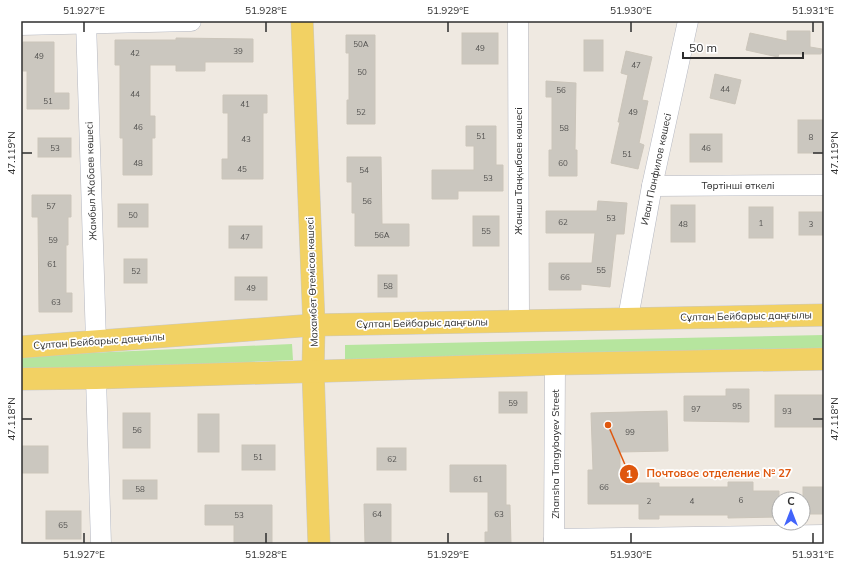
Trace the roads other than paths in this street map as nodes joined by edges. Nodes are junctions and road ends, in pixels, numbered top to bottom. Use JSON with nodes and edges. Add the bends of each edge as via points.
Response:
{"nodes":[{"id":1,"x":191,"y":21,"type":"edge"},
{"id":2,"x":302,"y":21,"type":"edge"},
{"id":3,"x":518,"y":21,"type":"edge"},
{"id":4,"x":688,"y":21,"type":"edge"},
{"id":5,"x":86,"y":22,"type":"edge"},
{"id":6,"x":21,"y":25,"type":"edge"},
{"id":7,"x":824,"y":185,"type":"edge"},
{"id":8,"x":652,"y":186,"type":"junction"},
{"id":9,"x":824,"y":315,"type":"edge"},
{"id":10,"x":628,"y":318,"type":"junction"},
{"id":11,"x":518,"y":320,"type":"junction"},
{"id":12,"x":314,"y":325,"type":"junction"},
{"id":13,"x":96,"y":341,"type":"junction"},
{"id":14,"x":21,"y":347,"type":"edge"},
{"id":15,"x":824,"y":359,"type":"edge"},
{"id":16,"x":555,"y":364,"type":"junction"},
{"id":17,"x":313,"y":370,"type":"junction"},
{"id":18,"x":96,"y":378,"type":"junction"},
{"id":19,"x":21,"y":379,"type":"edge"},
{"id":20,"x":824,"y":535,"type":"edge"},
{"id":21,"x":554,"y":542,"type":"edge"},
{"id":22,"x":101,"y":544,"type":"edge"},
{"id":23,"x":319,"y":544,"type":"edge"}],
"edges":[{"from":1,"to":5,"type":"street"},
{"from":2,"to":12,"type":"main road","name":"Махамбет Өтемісов көшесі"},
{"from":3,"to":11,"type":"street","name":"Жанша Таңқыбаев көшесі"},
{"from":4,"to":8,"type":"street","name":"Иван Панфилов көшесі"},
{"from":5,"to":6,"type":"street"},
{"from":5,"to":13,"type":"street","name":"Жамбыл Жабаев көшесі"},
{"from":7,"to":8,"type":"street","name":"Төртінші өткелі"},
{"from":8,"to":10,"type":"street","name":"Иван Панфилов көшесі"},
{"from":9,"to":10,"type":"main road","name":"Сұлтан Бейбарыс даңғылы"},
{"from":10,"to":11,"type":"main road","name":"Сұлтан Бейбарыс даңғылы"},
{"from":11,"to":12,"type":"main road","name":"Сұлтан Бейбарыс даңғылы"},
{"from":12,"to":13,"type":"main road","name":"Сұлтан Бейбарыс даңғылы"},
{"from":12,"to":17,"type":"main road","name":"Махамбет Өтемісов көшесі"},
{"from":13,"to":14,"type":"main road","name":"Сұлтан Бейбарыс даңғылы"},
{"from":15,"to":16,"type":"main road"},
{"from":16,"to":17,"type":"main road"},
{"from":16,"to":21,"type":"street","name":"Zhansha Tangybayev Street"},
{"from":17,"to":18,"type":"main road"},
{"from":17,"to":23,"type":"main road","name":"Махамбет Өтемісов көшесі"},
{"from":18,"to":19,"type":"main road"},
{"from":18,"to":22,"type":"street"},
{"from":20,"to":21,"type":"street"}]}
